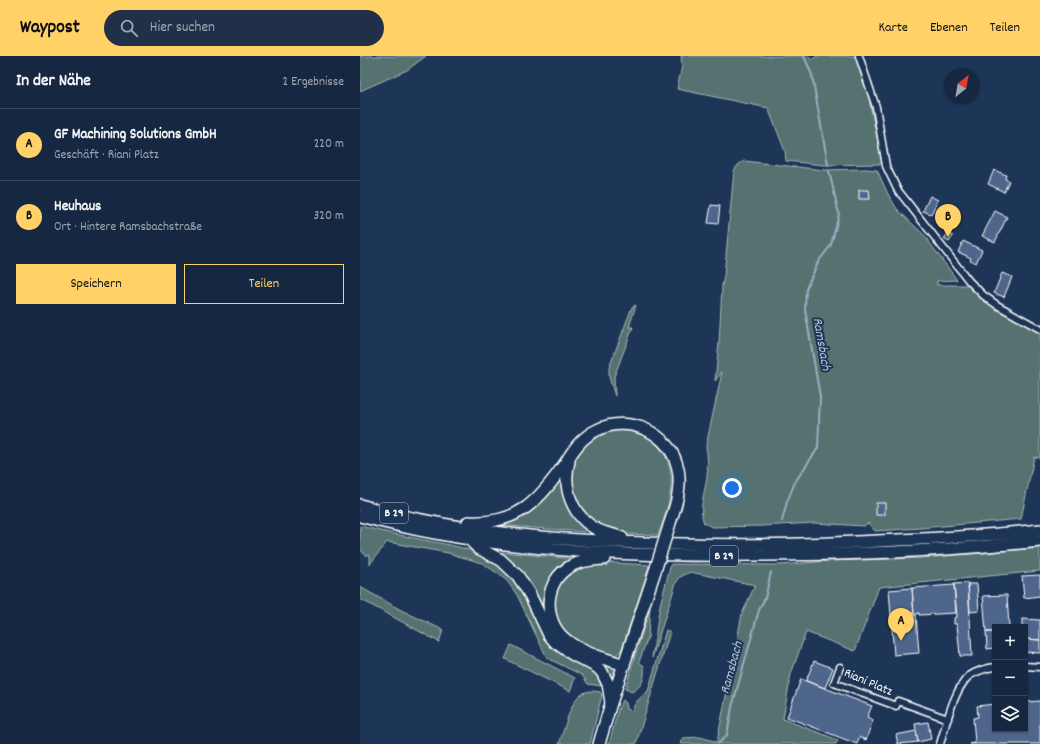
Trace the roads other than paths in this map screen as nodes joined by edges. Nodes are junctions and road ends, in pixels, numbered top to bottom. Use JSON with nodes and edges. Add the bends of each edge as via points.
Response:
{"nodes":[{"id":1,"x":859,"y":56,"type":"edge"},
{"id":2,"x":1040,"y":329,"type":"edge"},
{"id":3,"x":572,"y":453,"type":"junction"},
{"id":4,"x":360,"y":505,"type":"edge"},
{"id":5,"x":360,"y":516,"type":"edge"},
{"id":6,"x":428,"y":521,"type":"junction"},
{"id":7,"x":1040,"y":530,"type":"edge"},
{"id":8,"x":470,"y":540,"type":"junction"},
{"id":9,"x":1040,"y":541,"type":"edge"},
{"id":10,"x":632,"y":543,"type":"junction"},
{"id":11,"x":618,"y":554,"type":"junction"},
{"id":12,"x":624,"y":664,"type":"junction"},
{"id":13,"x":1028,"y":666,"type":"edge"},
{"id":14,"x":840,"y":667,"type":"dead end"},
{"id":15,"x":992,"y":667,"type":"edge"},
{"id":16,"x":1040,"y":667,"type":"edge"},
{"id":17,"x":611,"y":703,"type":"junction"},
{"id":18,"x":948,"y":719,"type":"junction"},
{"id":19,"x":604,"y":728,"type":"junction"},
{"id":20,"x":599,"y":744,"type":"edge"},
{"id":21,"x":605,"y":744,"type":"edge"},
{"id":22,"x":940,"y":744,"type":"edge"}],
"edges":[{"from":1,"to":2,"type":"street","via":[[876,107],[886,166],[897,189],[969,281],[983,295],[997,306]]},
{"from":3,"to":6,"type":"highway","via":[[540,496],[528,507],[513,515],[489,522],[442,519]]},
{"from":3,"to":10,"type":"highway","via":[[566,483],[569,498],[576,511],[592,527]]},
{"from":3,"to":12,"type":"highway","bridge":true,"via":[[585,437],[597,429],[625,424],[647,430],[659,437],[673,454],[678,468],[678,489],[670,526]]},
{"from":4,"to":6,"type":"highway","number":"B 29"},
{"from":5,"to":8,"type":"highway","number":"B 29"},
{"from":6,"to":10,"type":"highway","number":"B 29","via":[[505,534]]},
{"from":7,"to":10,"type":"highway","number":"B 29","via":[[941,538],[747,546]]},
{"from":8,"to":11,"type":"highway","number":"B 29","via":[[565,551]]},
{"from":8,"to":17,"type":"highway","via":[[478,548],[501,560],[518,576],[555,642],[602,672],[608,684]]},
{"from":9,"to":11,"type":"highway","number":"B 29","via":[[830,555]]},
{"from":11,"to":12,"type":"highway","via":[[606,559],[587,560],[563,572],[554,584],[548,607],[552,624],[565,640],[581,649]]},
{"from":12,"to":17,"type":"highway"},
{"from":13,"to":16,"type":"street"},
{"from":14,"to":18,"type":"street","name":"Riani Platz","via":[[834,683],[896,706],[898,701]]},
{"from":15,"to":18,"type":"street","via":[[984,668],[969,677],[961,686]]},
{"from":17,"to":19,"type":"highway"},
{"from":18,"to":22,"type":"street"},
{"from":19,"to":20,"type":"highway"},
{"from":19,"to":21,"type":"highway"}]}
